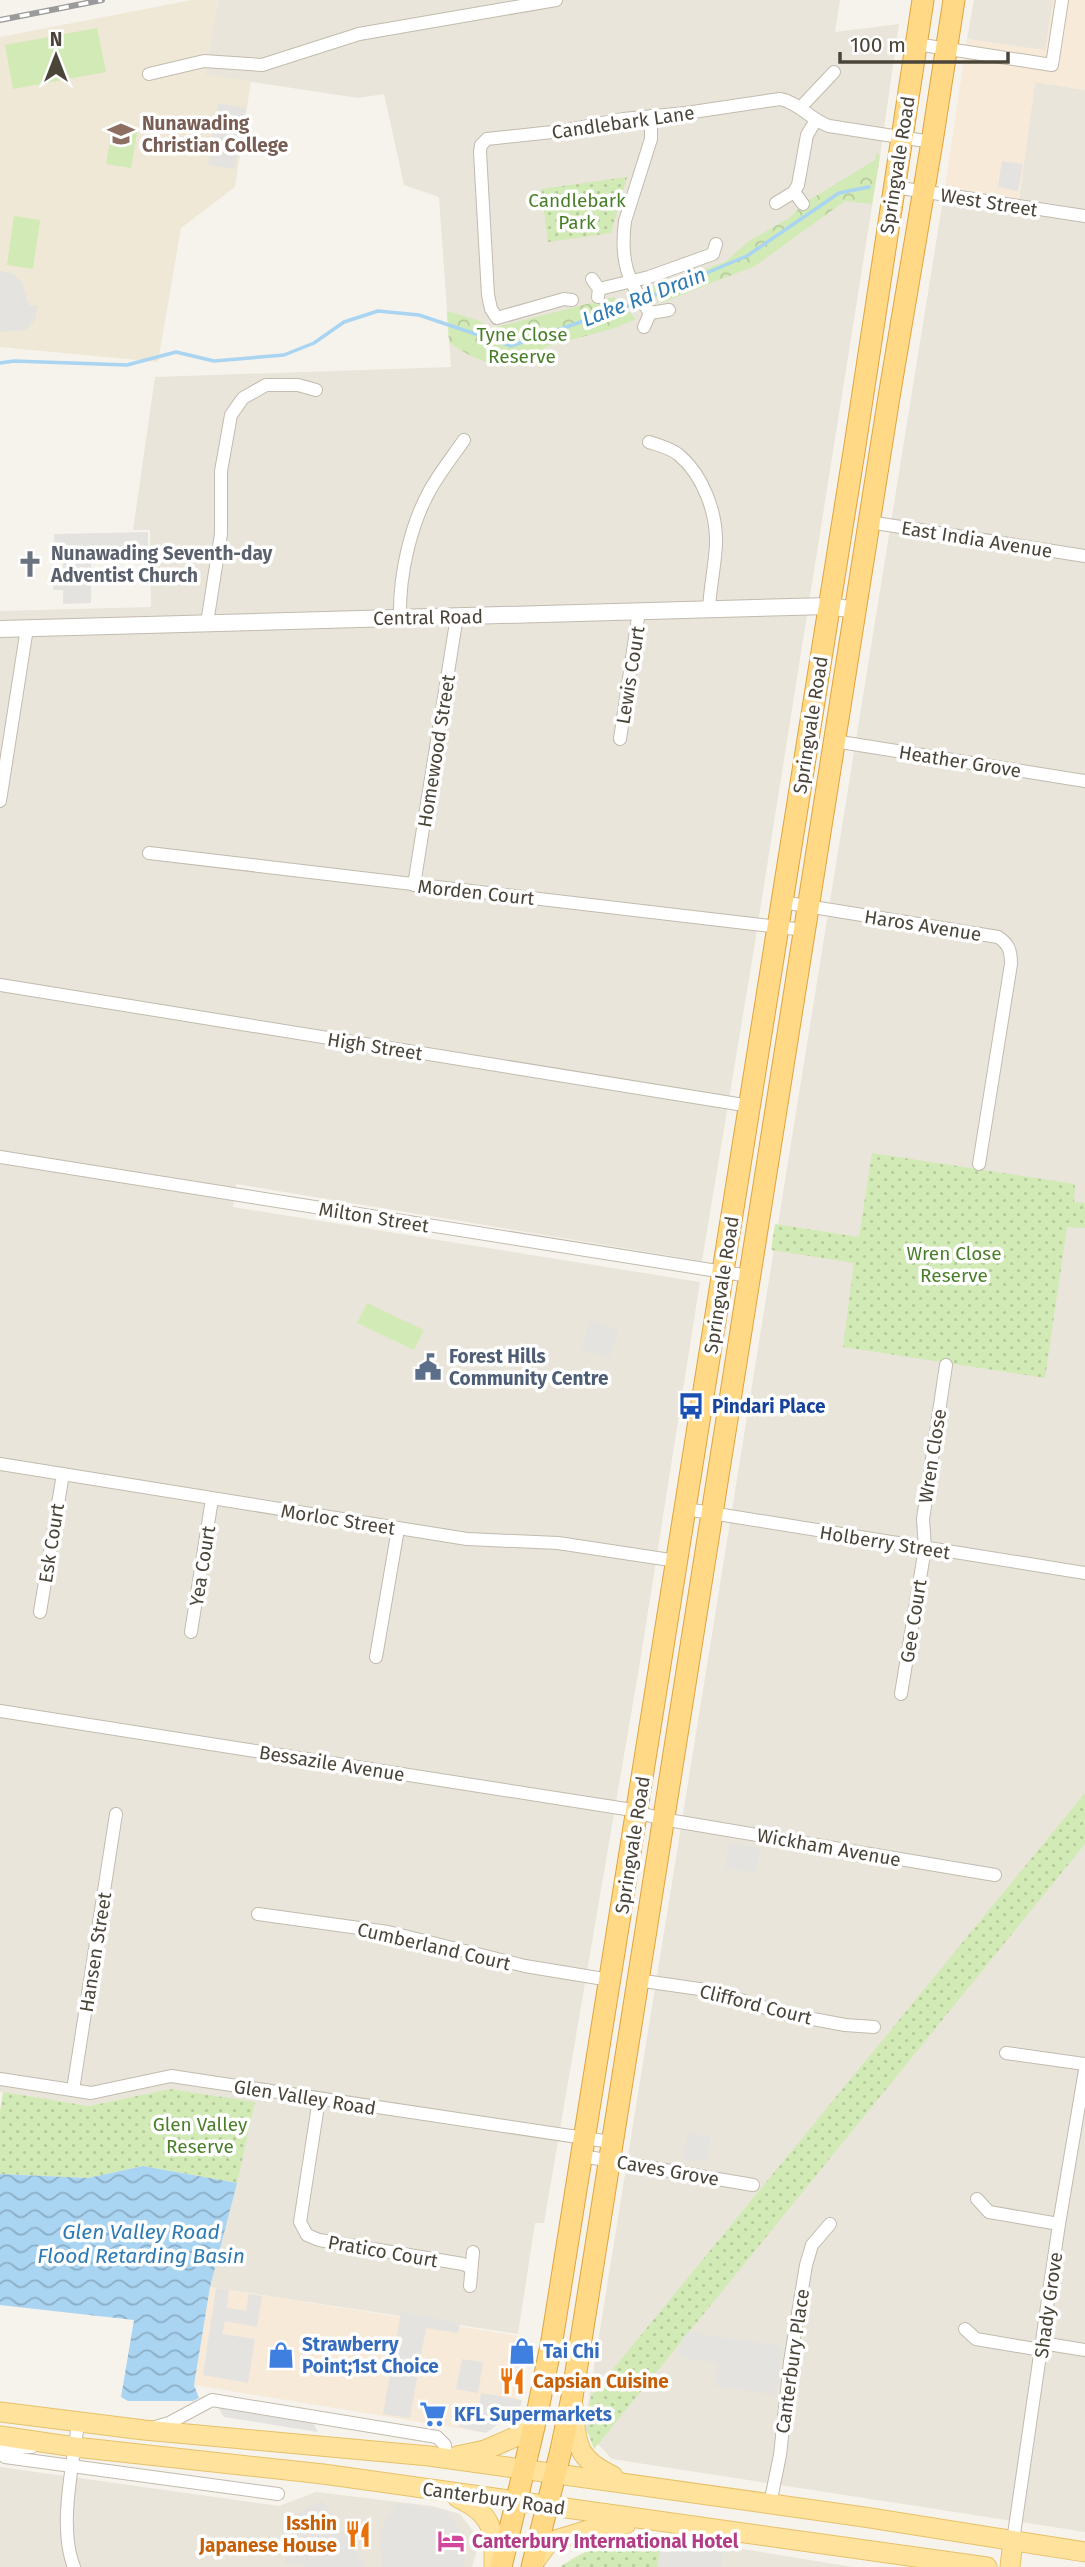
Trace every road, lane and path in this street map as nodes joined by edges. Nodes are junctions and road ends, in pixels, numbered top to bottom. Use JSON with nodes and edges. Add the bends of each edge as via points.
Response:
{"nodes":[{"id":1,"x":556,"y":0,"type":"edge"},
{"id":2,"x":923,"y":0,"type":"edge"},
{"id":3,"x":954,"y":0,"type":"edge"},
{"id":4,"x":1062,"y":0,"type":"edge"},
{"id":5,"x":916,"y":44,"type":"junction"},
{"id":6,"x":947,"y":49,"type":"junction"},
{"id":7,"x":834,"y":72,"type":"dead end"},
{"id":8,"x":149,"y":74,"type":"dead end"},
{"id":9,"x":800,"y":108,"type":"junction"},
{"id":10,"x":651,"y":116,"type":"junction"},
{"id":11,"x":816,"y":120,"type":"junction"},
{"id":12,"x":901,"y":138,"type":"junction"},
{"id":13,"x":932,"y":142,"type":"junction"},
{"id":14,"x":894,"y":187,"type":"junction"},
{"id":15,"x":924,"y":191,"type":"junction"},
{"id":16,"x":794,"y":192,"type":"junction"},
{"id":17,"x":776,"y":203,"type":"dead end"},
{"id":18,"x":803,"y":204,"type":"dead end"},
{"id":19,"x":1085,"y":216,"type":"edge"},
{"id":20,"x":716,"y":252,"type":"dead end"},
{"id":21,"x":629,"y":282,"type":"junction"},
{"id":22,"x":596,"y":288,"type":"dead end"},
{"id":23,"x":572,"y":300,"type":"dead end"},
{"id":24,"x":644,"y":305,"type":"junction"},
{"id":25,"x":669,"y":310,"type":"dead end"},
{"id":26,"x":644,"y":327,"type":"dead end"},
{"id":27,"x":316,"y":390,"type":"dead end"},
{"id":28,"x":464,"y":440,"type":"dead end"},
{"id":29,"x":649,"y":442,"type":"dead end"},
{"id":30,"x":869,"y":522,"type":"junction"},
{"id":31,"x":1085,"y":556,"type":"edge"},
{"id":32,"x":829,"y":606,"type":"junction"},
{"id":33,"x":709,"y":609,"type":"junction"},
{"id":34,"x":855,"y":610,"type":"junction"},
{"id":35,"x":639,"y":611,"type":"junction"},
{"id":36,"x":457,"y":616,"type":"junction"},
{"id":37,"x":400,"y":617,"type":"junction"},
{"id":38,"x":207,"y":623,"type":"junction"},
{"id":39,"x":27,"y":628,"type":"junction"},
{"id":40,"x":0,"y":629,"type":"edge"},
{"id":41,"x":620,"y":739,"type":"dead end"},
{"id":42,"x":834,"y":741,"type":"junction"},
{"id":43,"x":1085,"y":781,"type":"edge"},
{"id":44,"x":0,"y":801,"type":"edge"},
{"id":45,"x":149,"y":853,"type":"dead end"},
{"id":46,"x":414,"y":886,"type":"junction"},
{"id":47,"x":782,"y":902,"type":"junction"},
{"id":48,"x":808,"y":907,"type":"junction"},
{"id":49,"x":778,"y":926,"type":"junction"},
{"id":50,"x":804,"y":930,"type":"junction"},
{"id":51,"x":0,"y":985,"type":"edge"},
{"id":52,"x":750,"y":1106,"type":"junction"},
{"id":53,"x":0,"y":1157,"type":"edge"},
{"id":54,"x":979,"y":1164,"type":"dead end"},
{"id":55,"x":723,"y":1272,"type":"junction"},
{"id":56,"x":749,"y":1276,"type":"junction"},
{"id":57,"x":946,"y":1364,"type":"dead end"},
{"id":58,"x":0,"y":1464,"type":"edge"},
{"id":59,"x":63,"y":1474,"type":"junction"},
{"id":60,"x":212,"y":1499,"type":"junction"},
{"id":61,"x":685,"y":1509,"type":"junction"},
{"id":62,"x":711,"y":1513,"type":"junction"},
{"id":63,"x":398,"y":1529,"type":"junction"},
{"id":64,"x":925,"y":1548,"type":"junction"},
{"id":65,"x":677,"y":1561,"type":"junction"},
{"id":66,"x":1085,"y":1573,"type":"edge"},
{"id":67,"x":40,"y":1612,"type":"dead end"},
{"id":68,"x":191,"y":1632,"type":"dead end"},
{"id":69,"x":376,"y":1657,"type":"dead end"},
{"id":70,"x":901,"y":1694,"type":"dead end"},
{"id":71,"x":0,"y":1711,"type":"edge"},
{"id":72,"x":637,"y":1811,"type":"junction"},
{"id":73,"x":116,"y":1814,"type":"dead end"},
{"id":74,"x":662,"y":1819,"type":"junction"},
{"id":75,"x":995,"y":1875,"type":"dead end"},
{"id":76,"x":258,"y":1914,"type":"dead end"},
{"id":77,"x":610,"y":1980,"type":"junction"},
{"id":78,"x":637,"y":1980,"type":"junction"},
{"id":79,"x":874,"y":2027,"type":"dead end"},
{"id":80,"x":1006,"y":2053,"type":"dead end"},
{"id":81,"x":1085,"y":2064,"type":"edge"},
{"id":82,"x":1085,"y":2070,"type":"edge"},
{"id":83,"x":0,"y":2079,"type":"edge"},
{"id":84,"x":73,"y":2090,"type":"junction"},
{"id":85,"x":319,"y":2099,"type":"junction"},
{"id":86,"x":584,"y":2148,"type":"junction"},
{"id":87,"x":1079,"y":2148,"type":"edge"},
{"id":88,"x":610,"y":2151,"type":"junction"},
{"id":89,"x":753,"y":2185,"type":"dead end"},
{"id":90,"x":977,"y":2199,"type":"dead end"},
{"id":91,"x":830,"y":2224,"type":"dead end"},
{"id":92,"x":1059,"y":2224,"type":"junction"},
{"id":93,"x":473,"y":2252,"type":"dead end"},
{"id":94,"x":471,"y":2268,"type":"junction"},
{"id":95,"x":470,"y":2286,"type":"dead end"},
{"id":96,"x":965,"y":2329,"type":"dead end"},
{"id":97,"x":1042,"y":2347,"type":"junction"},
{"id":98,"x":1085,"y":2350,"type":"edge"},
{"id":99,"x":572,"y":2397,"type":"junction"},
{"id":100,"x":0,"y":2412,"type":"edge"},
{"id":101,"x":537,"y":2414,"type":"junction"},
{"id":102,"x":78,"y":2423,"type":"junction"},
{"id":103,"x":144,"y":2430,"type":"junction"},
{"id":104,"x":0,"y":2436,"type":"edge"},
{"id":105,"x":3,"y":2453,"type":"edge"},
{"id":106,"x":68,"y":2453,"type":"junction"},
{"id":107,"x":446,"y":2458,"type":"junction"},
{"id":108,"x":524,"y":2469,"type":"junction"},
{"id":109,"x":556,"y":2473,"type":"junction"},
{"id":110,"x":626,"y":2483,"type":"junction"},
{"id":111,"x":444,"y":2491,"type":"junction"},
{"id":112,"x":278,"y":2494,"type":"dead end"},
{"id":113,"x":517,"y":2501,"type":"junction"},
{"id":114,"x":770,"y":2504,"type":"junction"},
{"id":115,"x":548,"y":2506,"type":"junction"},
{"id":116,"x":658,"y":2521,"type":"junction"},
{"id":117,"x":1013,"y":2541,"type":"junction"},
{"id":118,"x":1085,"y":2552,"type":"edge"},
{"id":119,"x":533,"y":2565,"type":"edge"},
{"id":120,"x":74,"y":2567,"type":"edge"},
{"id":121,"x":494,"y":2567,"type":"edge"},
{"id":122,"x":501,"y":2567,"type":"edge"},
{"id":123,"x":987,"y":2567,"type":"edge"},
{"id":124,"x":1010,"y":2567,"type":"edge"}],
"edges":[{"from":1,"to":8,"type":"street","via":[[359,34],[262,65],[204,61]]},
{"from":2,"to":5,"type":"highway","name":"Springvale Road"},
{"from":3,"to":6,"type":"highway","name":"Springvale Road"},
{"from":4,"to":6,"type":"street","via":[[1052,65]]},
{"from":5,"to":6,"type":"street"},
{"from":5,"to":12,"type":"highway","name":"Springvale Road"},
{"from":6,"to":13,"type":"highway","name":"Springvale Road"},
{"from":7,"to":9,"type":"street"},
{"from":9,"to":10,"type":"street","name":"Candlebark Lane","via":[[780,99]]},
{"from":9,"to":11,"type":"street","name":"Candlebark Lane"},
{"from":10,"to":21,"type":"street","via":[[651,139],[625,221],[623,247]]},
{"from":10,"to":23,"type":"street","name":"Candlebark Lane","via":[[483,142],[491,319]]},
{"from":11,"to":12,"type":"street","name":"Candlebark Lane"},
{"from":11,"to":16,"type":"street","via":[[807,135]]},
{"from":12,"to":13,"type":"street","name":"Candlebark Lane"},
{"from":12,"to":14,"type":"highway","name":"Springvale Road"},
{"from":13,"to":15,"type":"highway","name":"Springvale Road"},
{"from":14,"to":15,"type":"street","name":"West Street"},
{"from":14,"to":32,"type":"highway","name":"Springvale Road"},
{"from":15,"to":19,"type":"street","name":"West Street"},
{"from":15,"to":30,"type":"highway","name":"Springvale Road"},
{"from":16,"to":17,"type":"street"},
{"from":16,"to":18,"type":"street"},
{"from":20,"to":21,"type":"street"},
{"from":21,"to":22,"type":"street"},
{"from":21,"to":24,"type":"street"},
{"from":24,"to":25,"type":"street"},
{"from":24,"to":26,"type":"street"},
{"from":27,"to":38,"type":"street","via":[[267,385],[243,398],[231,415],[220,471],[221,534]]},
{"from":28,"to":37,"type":"street","via":[[430,490],[417,520]]},
{"from":29,"to":33,"type":"street","via":[[677,453],[707,496],[716,542]]},
{"from":30,"to":31,"type":"street","name":"East India Avenue"},
{"from":30,"to":34,"type":"highway","name":"Springvale Road"},
{"from":32,"to":33,"type":"street","name":"Central Road"},
{"from":32,"to":34,"type":"street","name":"Central Road"},
{"from":32,"to":47,"type":"highway","name":"Springvale Road"},
{"from":33,"to":35,"type":"street","name":"Central Road"},
{"from":34,"to":42,"type":"highway","name":"Springvale Road"},
{"from":35,"to":36,"type":"street","name":"Central Road"},
{"from":35,"to":41,"type":"street","name":"Lewis Court"},
{"from":36,"to":37,"type":"street","name":"Central Road"},
{"from":36,"to":46,"type":"street","name":"Homewood Street"},
{"from":37,"to":38,"type":"street","name":"Central Road"},
{"from":38,"to":39,"type":"street","name":"Central Road"},
{"from":39,"to":40,"type":"street","name":"Central Road"},
{"from":39,"to":44,"type":"street"},
{"from":42,"to":43,"type":"street","name":"Heather Grove"},
{"from":42,"to":48,"type":"highway","name":"Springvale Road"},
{"from":45,"to":46,"type":"street","name":"Morden Court"},
{"from":46,"to":49,"type":"street","name":"Morden Court"},
{"from":47,"to":48,"type":"street","name":"Haros Avenue"},
{"from":47,"to":49,"type":"highway","name":"Springvale Road"},
{"from":48,"to":50,"type":"highway","name":"Springvale Road"},
{"from":48,"to":54,"type":"street","name":"Haros Avenue","via":[[998,937],[1006,942],[1011,964]]},
{"from":49,"to":50,"type":"street","name":"Morden Court"},
{"from":49,"to":52,"type":"highway","name":"Springvale Road"},
{"from":50,"to":56,"type":"highway","name":"Springvale Road"},
{"from":51,"to":52,"type":"street","name":"High Street"},
{"from":52,"to":55,"type":"highway","name":"Springvale Road"},
{"from":53,"to":55,"type":"street","name":"Milton Street"},
{"from":55,"to":56,"type":"street","name":"Milton Street"},
{"from":55,"to":61,"type":"highway","name":"Springvale Road"},
{"from":56,"to":62,"type":"highway","name":"Springvale Road"},
{"from":57,"to":64,"type":"street","name":"Wren Close","via":[[923,1520]]},
{"from":58,"to":59,"type":"street","name":"Morloc Street"},
{"from":59,"to":60,"type":"street","name":"Morloc Street"},
{"from":59,"to":67,"type":"street","name":"Esk Court"},
{"from":60,"to":63,"type":"street","name":"Morloc Street"},
{"from":60,"to":68,"type":"street","name":"Yea Court"},
{"from":61,"to":62,"type":"street","name":"Holberry Street"},
{"from":61,"to":65,"type":"highway","name":"Springvale Road"},
{"from":62,"to":64,"type":"street","name":"Holberry Street"},
{"from":62,"to":74,"type":"highway","name":"Springvale Road"},
{"from":63,"to":65,"type":"street","name":"Morloc Street","via":[[467,1539],[558,1543]]},
{"from":63,"to":69,"type":"street"},
{"from":64,"to":66,"type":"street","name":"Holberry Street"},
{"from":64,"to":70,"type":"street","name":"Gee Court"},
{"from":65,"to":72,"type":"highway","name":"Springvale Road"},
{"from":71,"to":72,"type":"street","name":"Bessazile Avenue"},
{"from":72,"to":74,"type":"street","name":"Bessazile Avenue"},
{"from":72,"to":77,"type":"highway","name":"Springvale Road"},
{"from":73,"to":84,"type":"street","name":"Hansen Street"},
{"from":74,"to":75,"type":"street","name":"Wickham Avenue"},
{"from":74,"to":78,"type":"highway","name":"Springvale Road"},
{"from":76,"to":77,"type":"street","name":"Cumberland Court","via":[[388,1932],[525,1966]]},
{"from":77,"to":86,"type":"highway","name":"Springvale Road"},
{"from":78,"to":79,"type":"street","name":"Clifford Court","via":[[713,1991],[781,2013]]},
{"from":78,"to":88,"type":"highway","name":"Springvale Road"},
{"from":80,"to":81,"type":"street"},
{"from":82,"to":87,"type":"street","name":"Shady Grove"},
{"from":83,"to":84,"type":"street","name":"Glen Valley Road"},
{"from":84,"to":85,"type":"street","name":"Glen Valley Road","via":[[91,2093],[170,2076]]},
{"from":85,"to":86,"type":"street","name":"Glen Valley Road"},
{"from":85,"to":94,"type":"street","name":"Pratico Court","via":[[300,2222],[307,2235]]},
{"from":86,"to":88,"type":"street","name":"Glen Valley Road"},
{"from":86,"to":88,"type":"street","name":"Caves Grove"},
{"from":86,"to":101,"type":"highway","name":"Springvale Road"},
{"from":87,"to":92,"type":"street","name":"Shady Grove"},
{"from":88,"to":89,"type":"street","name":"Caves Grove"},
{"from":88,"to":99,"type":"highway","name":"Springvale Road"},
{"from":90,"to":92,"type":"street","via":[[989,2212]]},
{"from":91,"to":114,"type":"street","name":"Canterbury Place","via":[[812,2245],[806,2265]]},
{"from":92,"to":97,"type":"street","name":"Shady Grove"},
{"from":93,"to":94,"type":"street"},
{"from":94,"to":95,"type":"street"},
{"from":96,"to":97,"type":"street","via":[[976,2339]]},
{"from":97,"to":98,"type":"street"},
{"from":97,"to":117,"type":"street","name":"Shady Grove"},
{"from":99,"to":109,"type":"highway","name":"Springvale Road"},
{"from":99,"to":110,"type":"main road","via":[[581,2451],[593,2467]]},
{"from":100,"to":102,"type":"main road","name":"Canterbury Road"},
{"from":101,"to":107,"type":"main road","via":[[522,2434],[485,2450]]},
{"from":101,"to":108,"type":"highway","name":"Springvale Road"},
{"from":102,"to":103,"type":"main road","name":"Canterbury Road"},
{"from":102,"to":106,"type":"street"},
{"from":103,"to":107,"type":"main road","name":"Canterbury Road"},
{"from":103,"to":107,"type":"street","name":"Canterbury Road","via":[[170,2423],[212,2400],[437,2437],[445,2445]]},
{"from":104,"to":106,"type":"main road","name":"Canterbury Road"},
{"from":105,"to":106,"type":"street"},
{"from":105,"to":106,"type":"street","name":"Canterbury Road"},
{"from":106,"to":111,"type":"main road","name":"Canterbury Road","via":[[323,2473]]},
{"from":106,"to":112,"type":"street","name":"Canterbury Road"},
{"from":106,"to":120,"type":"street","via":[[65,2528]]},
{"from":107,"to":108,"type":"main road","name":"Canterbury Road"},
{"from":108,"to":109,"type":"main road","name":"Canterbury Road"},
{"from":108,"to":113,"type":"highway","name":"Springvale Road"},
{"from":109,"to":110,"type":"main road","name":"Canterbury Road"},
{"from":109,"to":115,"type":"highway","name":"Springvale Road"},
{"from":110,"to":114,"type":"main road","name":"Canterbury Road"},
{"from":111,"to":113,"type":"main road","name":"Canterbury Road"},
{"from":111,"to":121,"type":"main road","via":[[477,2506],[489,2523],[495,2538]]},
{"from":113,"to":115,"type":"main road","name":"Canterbury Road"},
{"from":113,"to":122,"type":"highway","name":"Springvale Road"},
{"from":114,"to":117,"type":"main road","name":"Canterbury Road"},
{"from":115,"to":116,"type":"main road","name":"Canterbury Road"},
{"from":115,"to":119,"type":"highway","name":"Springvale Road"},
{"from":116,"to":119,"type":"main road","via":[[598,2527],[556,2539]]},
{"from":116,"to":123,"type":"main road","name":"Canterbury Road"},
{"from":117,"to":118,"type":"main road","name":"Canterbury Road"},
{"from":117,"to":124,"type":"main road"}]}
